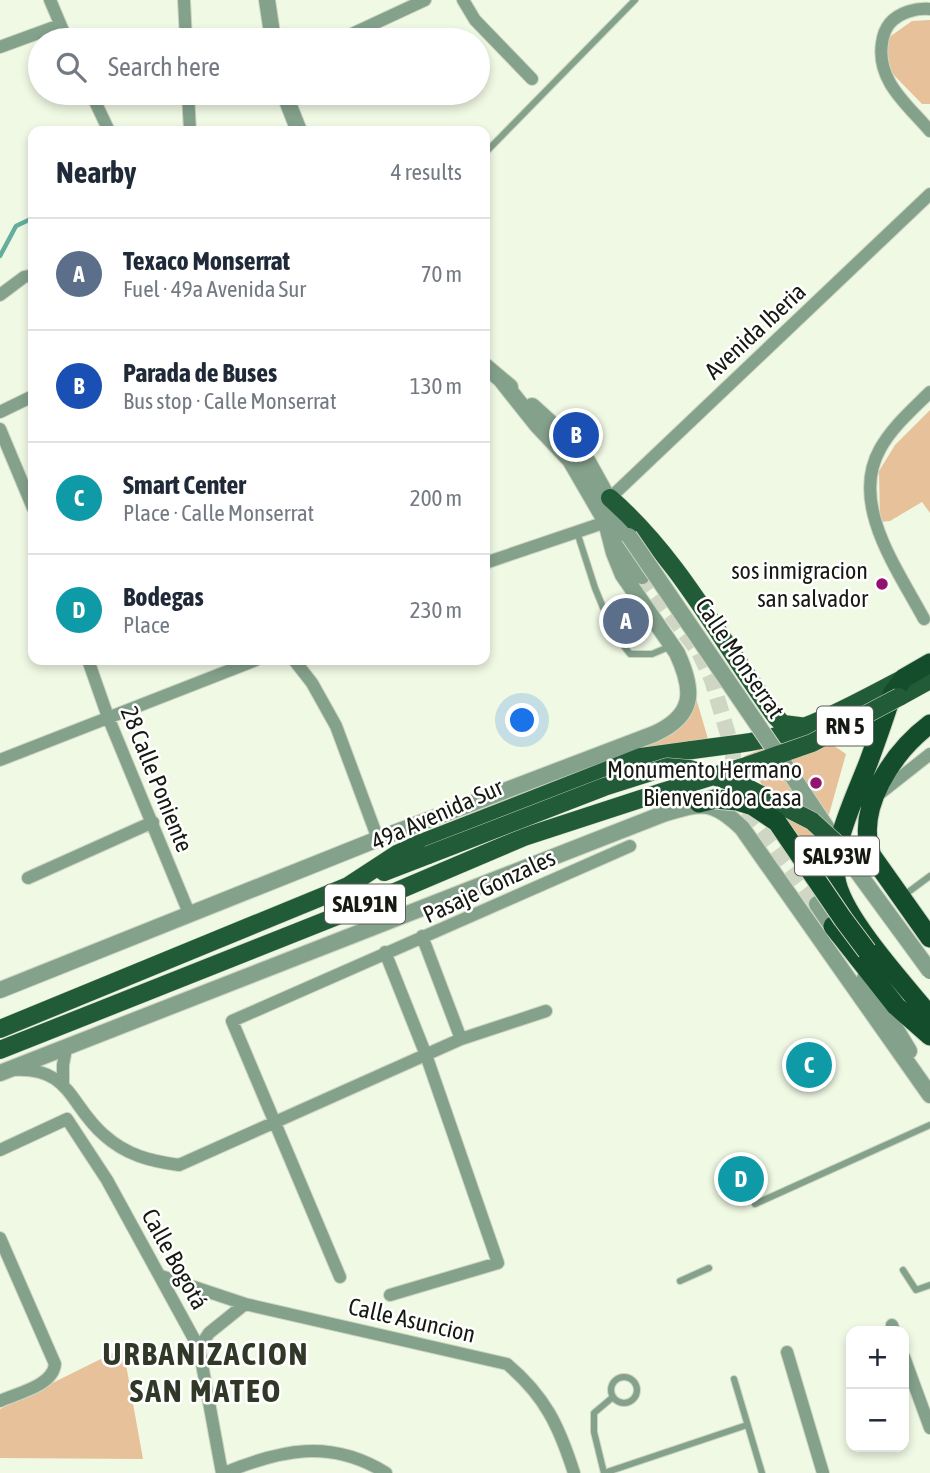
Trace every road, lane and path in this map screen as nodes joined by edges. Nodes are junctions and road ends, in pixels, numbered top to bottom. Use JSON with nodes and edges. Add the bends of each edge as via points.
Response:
{"nodes":[{"id":1,"x":50,"y":0,"type":"edge"},
{"id":2,"x":184,"y":0,"type":"edge"},
{"id":3,"x":267,"y":0,"type":"edge"},
{"id":4,"x":425,"y":0,"type":"edge"},
{"id":5,"x":463,"y":0,"type":"edge"},
{"id":6,"x":635,"y":0,"type":"edge"},
{"id":7,"x":930,"y":9,"type":"edge"},
{"id":8,"x":60,"y":25,"type":"junction"},
{"id":9,"x":52,"y":28,"type":"edge"},
{"id":10,"x":61,"y":28,"type":"edge"},
{"id":11,"x":185,"y":28,"type":"edge"},
{"id":12,"x":271,"y":28,"type":"edge"},
{"id":13,"x":366,"y":28,"type":"edge"},
{"id":14,"x":483,"y":28,"type":"edge"},
{"id":15,"x":490,"y":36,"type":"edge"},
{"id":16,"x":28,"y":37,"type":"edge"},
{"id":17,"x":0,"y":47,"type":"edge"},
{"id":18,"x":532,"y":79,"type":"dead end"},
{"id":19,"x":97,"y":105,"type":"edge"},
{"id":20,"x":189,"y":105,"type":"edge"},
{"id":21,"x":289,"y":105,"type":"edge"},
{"id":22,"x":107,"y":126,"type":"edge"},
{"id":23,"x":190,"y":126,"type":"edge"},
{"id":24,"x":297,"y":126,"type":"edge"},
{"id":25,"x":930,"y":131,"type":"edge"},
{"id":26,"x":490,"y":148,"type":"edge"},
{"id":27,"x":930,"y":194,"type":"edge"},
{"id":28,"x":28,"y":276,"type":"edge"},
{"id":29,"x":0,"y":295,"type":"edge"},
{"id":30,"x":490,"y":370,"type":"edge"},
{"id":31,"x":502,"y":381,"type":"junction"},
{"id":32,"x":930,"y":392,"type":"edge"},
{"id":33,"x":28,"y":398,"type":"edge"},
{"id":34,"x":0,"y":412,"type":"edge"},
{"id":35,"x":0,"y":429,"type":"edge"},
{"id":36,"x":28,"y":496,"type":"edge"},
{"id":37,"x":610,"y":498,"type":"junction"},
{"id":38,"x":606,"y":522,"type":"junction"},
{"id":39,"x":577,"y":532,"type":"junction"},
{"id":40,"x":490,"y":561,"type":"edge"},
{"id":41,"x":642,"y":576,"type":"tunnel mouth"},
{"id":42,"x":924,"y":619,"type":"dead end"},
{"id":43,"x":671,"y":646,"type":"junction"},
{"id":44,"x":930,"y":663,"type":"edge"},
{"id":45,"x":90,"y":665,"type":"edge"},
{"id":46,"x":243,"y":665,"type":"edge"},
{"id":47,"x":298,"y":665,"type":"edge"},
{"id":48,"x":930,"y":680,"type":"edge"},
{"id":49,"x":902,"y":688,"type":"junction"},
{"id":50,"x":108,"y":717,"type":"junction"},
{"id":51,"x":930,"y":724,"type":"edge"},
{"id":52,"x":807,"y":727,"type":"junction"},
{"id":53,"x":692,"y":750,"type":"joint"},
{"id":54,"x":930,"y":754,"type":"edge"},
{"id":55,"x":0,"y":760,"type":"edge"},
{"id":56,"x":662,"y":792,"type":"joint"},
{"id":57,"x":876,"y":796,"type":"junction"},
{"id":58,"x":707,"y":801,"type":"junction"},
{"id":59,"x":153,"y":822,"type":"junction"},
{"id":60,"x":378,"y":839,"type":"junction"},
{"id":61,"x":837,"y":844,"type":"junction"},
{"id":62,"x":630,"y":846,"type":"dead end"},
{"id":63,"x":930,"y":876,"type":"edge"},
{"id":64,"x":28,"y":878,"type":"dead end"},
{"id":65,"x":348,"y":886,"type":"junction"},
{"id":66,"x":901,"y":897,"type":"junction"},
{"id":67,"x":817,"y":904,"type":"tunnel mouth"},
{"id":68,"x":189,"y":914,"type":"junction"},
{"id":69,"x":833,"y":926,"type":"junction"},
{"id":70,"x":422,"y":936,"type":"junction"},
{"id":71,"x":930,"y":938,"type":"edge"},
{"id":72,"x":385,"y":953,"type":"junction"},
{"id":73,"x":930,"y":971,"type":"edge"},
{"id":74,"x":0,"y":990,"type":"edge"},
{"id":75,"x":547,"y":1011,"type":"dead end"},
{"id":76,"x":930,"y":1017,"type":"edge"},
{"id":77,"x":0,"y":1029,"type":"edge"},
{"id":78,"x":92,"y":1036,"type":"junction"},
{"id":79,"x":930,"y":1036,"type":"edge"},
{"id":80,"x":461,"y":1039,"type":"junction"},
{"id":81,"x":0,"y":1050,"type":"edge"},
{"id":82,"x":426,"y":1055,"type":"junction"},
{"id":83,"x":4,"y":1072,"type":"edge"},
{"id":84,"x":63,"y":1083,"type":"junction"},
{"id":85,"x":930,"y":1093,"type":"edge"},
{"id":86,"x":274,"y":1121,"type":"junction"},
{"id":87,"x":930,"y":1125,"type":"edge"},
{"id":88,"x":0,"y":1150,"type":"edge"},
{"id":89,"x":755,"y":1204,"type":"dead end"},
{"id":90,"x":0,"y":1238,"type":"edge"},
{"id":91,"x":709,"y":1268,"type":"dead end"},
{"id":92,"x":903,"y":1270,"type":"dead end"},
{"id":93,"x":161,"y":1276,"type":"junction"},
{"id":94,"x":340,"y":1277,"type":"dead end"},
{"id":95,"x":680,"y":1281,"type":"dead end"},
{"id":96,"x":930,"y":1285,"type":"edge"},
{"id":97,"x":390,"y":1295,"type":"dead end"},
{"id":98,"x":245,"y":1304,"type":"junction"},
{"id":99,"x":199,"y":1348,"type":"junction"},
{"id":100,"x":786,"y":1352,"type":"dead end"},
{"id":101,"x":909,"y":1371,"type":"edge"},
{"id":102,"x":734,"y":1378,"type":"dead end"},
{"id":103,"x":613,"y":1396,"type":"junction"},
{"id":104,"x":0,"y":1401,"type":"edge"},
{"id":105,"x":747,"y":1425,"type":"junction"},
{"id":106,"x":930,"y":1428,"type":"edge"},
{"id":107,"x":223,"y":1473,"type":"edge"},
{"id":108,"x":386,"y":1473,"type":"edge"},
{"id":109,"x":573,"y":1473,"type":"edge"},
{"id":110,"x":604,"y":1473,"type":"edge"},
{"id":111,"x":762,"y":1473,"type":"edge"},
{"id":112,"x":823,"y":1473,"type":"edge"}],
"edges":[{"from":1,"to":8,"type":"street"},
{"from":2,"to":11,"type":"street"},
{"from":3,"to":12,"type":"street"},
{"from":4,"to":13,"type":"street"},
{"from":5,"to":14,"type":"street"},
{"from":6,"to":26,"type":"lane"},
{"from":7,"to":25,"type":"street","via":[[896,18],[886,29],[881,50],[891,87]]},
{"from":8,"to":9,"type":"street"},
{"from":8,"to":10,"type":"street"},
{"from":15,"to":18,"type":"street"},
{"from":16,"to":17,"type":"street"},
{"from":19,"to":22,"type":"street"},
{"from":20,"to":23,"type":"street"},
{"from":21,"to":24,"type":"street"},
{"from":27,"to":37,"type":"street","name":"Avenida Iberia"},
{"from":28,"to":29,"type":"street"},
{"from":30,"to":31,"type":"street","name":"Calle Monserrat"},
{"from":31,"to":37,"type":"street","name":"Calle Monserrat","via":[[588,462]]},
{"from":31,"to":38,"type":"street","name":"Calle Monserrat","via":[[570,460]]},
{"from":32,"to":42,"type":"street","via":[[884,442],[870,489],[880,534]]},
{"from":33,"to":34,"type":"street"},
{"from":35,"to":36,"type":"street"},
{"from":37,"to":52,"type":"main road","via":[[637,522],[690,589],[776,717],[783,724]]},
{"from":37,"to":61,"type":"street","name":"Calle Monserrat","bridge":true,"via":[[629,536]]},
{"from":38,"to":39,"type":"street"},
{"from":38,"to":41,"type":"street","name":"Calle Monserrat"},
{"from":38,"to":43,"type":"street","name":"49a Avenida Sur","via":[[623,575]]},
{"from":39,"to":40,"type":"street"},
{"from":39,"to":43,"type":"lane","via":[[613,632],[630,654],[652,654]]},
{"from":43,"to":60,"type":"street","name":"49a Avenida Sur","via":[[689,693],[684,712],[671,726]]},
{"from":44,"to":49,"type":"highway","number":"RN 5"},
{"from":45,"to":50,"type":"street","name":"28 Calle Poniente"},
{"from":46,"to":50,"type":"street"},
{"from":47,"to":60,"type":"street","via":[[336,726]]},
{"from":48,"to":49,"type":"main road","number":"RN 5"},
{"from":49,"to":52,"type":"main road","name":"49a Avenida Sur","number":"RN 5"},
{"from":49,"to":56,"type":"main road","number":"RN 5","bridge":true,"via":[[812,743]]},
{"from":49,"to":76,"type":"highway","number":"SAL93W","via":[[892,695],[847,819],[835,871],[841,895],[864,933]]},
{"from":50,"to":55,"type":"street"},
{"from":50,"to":59,"type":"street","name":"28 Calle Poniente"},
{"from":51,"to":57,"type":"highway","via":[[895,759]]},
{"from":52,"to":53,"type":"main road","name":"49a Avenida Sur","number":"RN 5","bridge":true,"via":[[775,738]]},
{"from":53,"to":65,"type":"main road","name":"49a Avenida Sur","number":"SAL91N","via":[[641,757],[604,770],[408,849]]},
{"from":54,"to":57,"type":"street"},
{"from":56,"to":81,"type":"main road","number":"SAL91N","via":[[524,837]]},
{"from":57,"to":66,"type":"highway","via":[[866,826],[867,843]]},
{"from":58,"to":76,"type":"highway","bridge":true,"via":[[753,806],[777,822],[867,951],[899,991]]},
{"from":58,"to":78,"type":"street","via":[[663,814]]},
{"from":58,"to":85,"type":"street","via":[[742,828]]},
{"from":59,"to":64,"type":"street"},
{"from":59,"to":68,"type":"street","name":"28 Calle Poniente"},
{"from":60,"to":68,"type":"street","name":"49a Avenida Sur"},
{"from":61,"to":65,"type":"main road","bridge":true,"via":[[812,821],[742,785],[667,767],[604,786]]},
{"from":61,"to":73,"type":"street","name":"Calle Monserrat","bridge":true},
{"from":62,"to":70,"type":"street","name":"Pasaje Gonzales"},
{"from":63,"to":66,"type":"lane"},
{"from":65,"to":77,"type":"main road","name":"49a Avenida Sur","number":"SAL91N"},
{"from":66,"to":71,"type":"highway"},
{"from":67,"to":69,"type":"street"},
{"from":68,"to":74,"type":"street","name":"49a Avenida Sur"},
{"from":69,"to":79,"type":"highway","via":[[896,1006]]},
{"from":69,"to":85,"type":"street"},
{"from":70,"to":72,"type":"street"},
{"from":70,"to":80,"type":"street","name":"Pasaje Gonzales"},
{"from":72,"to":82,"type":"street"},
{"from":72,"to":86,"type":"street","via":[[232,1021]]},
{"from":75,"to":80,"type":"street"},
{"from":78,"to":83,"type":"street"},
{"from":78,"to":84,"type":"street","via":[[66,1049]]},
{"from":80,"to":82,"type":"street"},
{"from":82,"to":86,"type":"street"},
{"from":82,"to":97,"type":"street","via":[[498,1263]]},
{"from":83,"to":84,"type":"street","via":[[20,1069],[48,1074]]},
{"from":84,"to":86,"type":"street","via":[[102,1135],[130,1154],[160,1163],[178,1165]]},
{"from":86,"to":94,"type":"street"},
{"from":87,"to":89,"type":"lane"},
{"from":88,"to":93,"type":"street","name":"Calle Bogotá","via":[[67,1119]]},
{"from":90,"to":104,"type":"street","via":[[55,1364],[46,1380]]},
{"from":91,"to":95,"type":"lane"},
{"from":92,"to":96,"type":"lane","via":[[916,1290]]},
{"from":93,"to":98,"type":"street","name":"Calle Asuncion"},
{"from":93,"to":99,"type":"street","name":"Calle Bogotá"},
{"from":98,"to":99,"type":"street"},
{"from":98,"to":109,"type":"street","name":"Calle Asuncion","via":[[507,1364],[535,1390],[549,1411]]},
{"from":99,"to":107,"type":"street","name":"Calle Bogotá"},
{"from":100,"to":112,"type":"street"},
{"from":101,"to":106,"type":"street"},
{"from":102,"to":105,"type":"lane"},
{"from":103,"to":103,"type":"lane","via":[[621,1402],[631,1401],[635,1383],[617,1378],[611,1387]]},
{"from":103,"to":110,"type":"lane","via":[[594,1413]]},
{"from":105,"to":110,"type":"lane"},
{"from":105,"to":111,"type":"lane"},
{"from":107,"to":108,"type":"street","via":[[263,1457],[312,1450],[359,1459]]}]}
